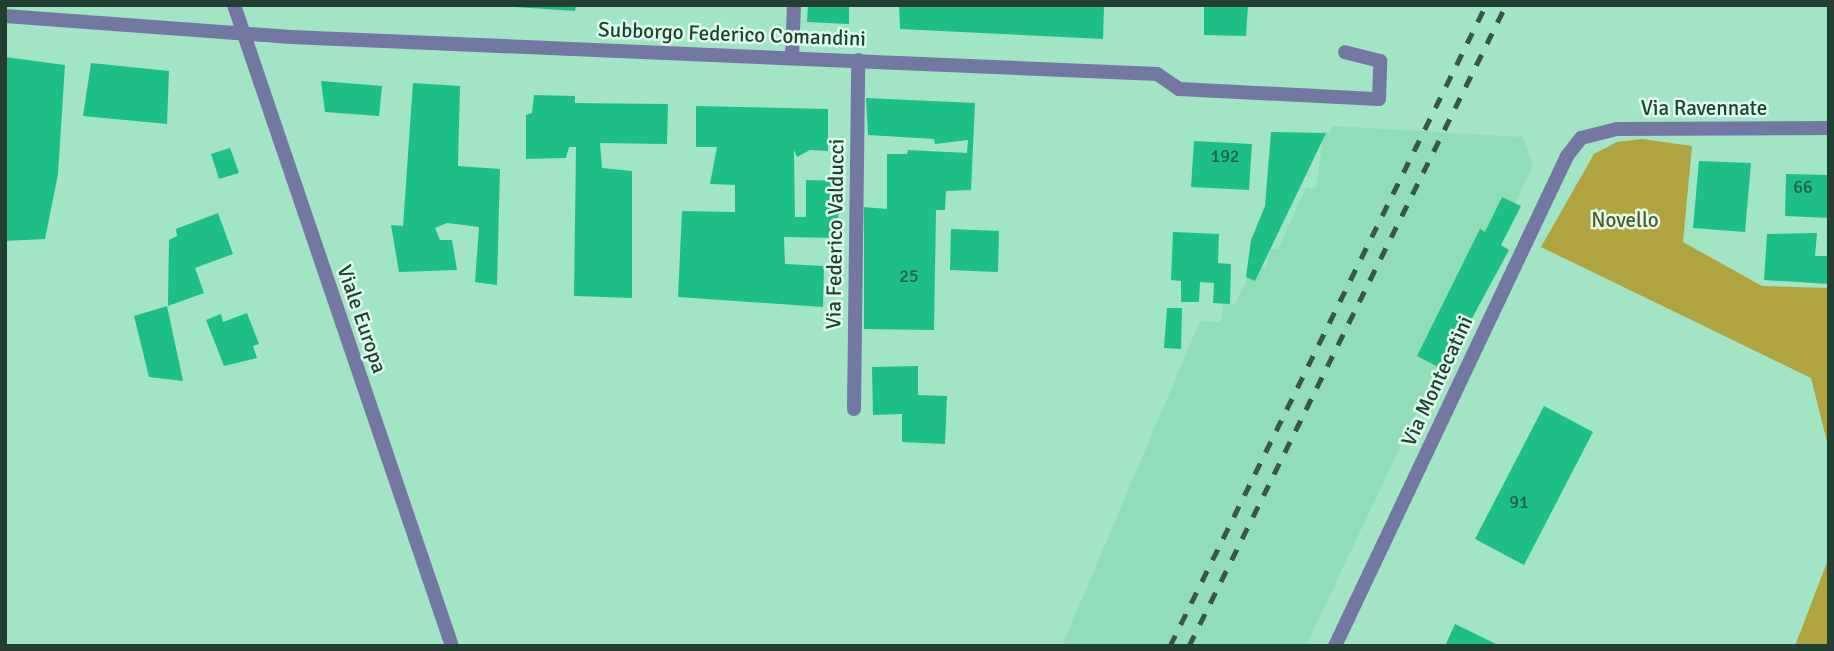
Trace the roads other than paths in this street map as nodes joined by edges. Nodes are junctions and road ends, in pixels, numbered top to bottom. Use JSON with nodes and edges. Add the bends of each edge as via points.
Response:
{"nodes":[{"id":1,"x":234,"y":5,"type":"edge"},
{"id":2,"x":794,"y":5,"type":"edge"},
{"id":3,"x":5,"y":16,"type":"edge"},
{"id":4,"x":242,"y":32,"type":"junction"},
{"id":5,"x":1345,"y":52,"type":"dead end"},
{"id":6,"x":792,"y":57,"type":"junction"},
{"id":7,"x":859,"y":60,"type":"junction"},
{"id":8,"x":1829,"y":128,"type":"edge"},
{"id":9,"x":1581,"y":138,"type":"joint"},
{"id":10,"x":853,"y":410,"type":"dead end"},
{"id":11,"x":452,"y":646,"type":"edge"},
{"id":12,"x":1335,"y":646,"type":"edge"}],
"edges":[{"from":1,"to":4,"type":"street","name":"Viale Europa"},
{"from":2,"to":6,"type":"street"},
{"from":3,"to":4,"type":"street","name":"Subborgo Federico Comandini"},
{"from":4,"to":6,"type":"street","name":"Subborgo Federico Comandini"},
{"from":4,"to":11,"type":"street","name":"Viale Europa"},
{"from":5,"to":7,"type":"street","name":"Subborgo Federico Comandini","via":[[1380,61],[1379,99],[1178,89],[1157,74]]},
{"from":6,"to":7,"type":"street","name":"Subborgo Federico Comandini"},
{"from":7,"to":10,"type":"street","name":"Via Federico Valducci"},
{"from":8,"to":9,"type":"street","name":"Via Ravennate","via":[[1617,129]]},
{"from":9,"to":12,"type":"street","name":"Via Montecatini","via":[[1567,156]]}]}
